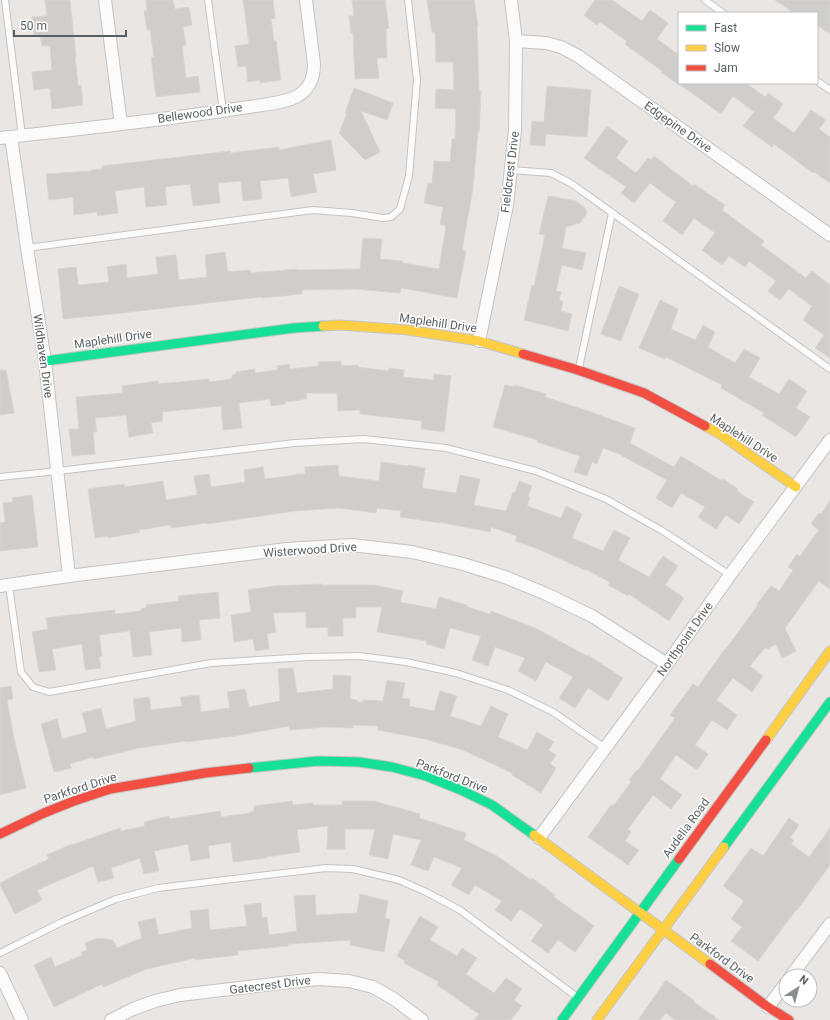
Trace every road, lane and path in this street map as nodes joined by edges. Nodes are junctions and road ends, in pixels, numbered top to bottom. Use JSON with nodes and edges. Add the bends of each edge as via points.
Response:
{"nodes":[{"id":1,"x":5,"y":0,"type":"edge"},
{"id":2,"x":105,"y":0,"type":"edge"},
{"id":3,"x":208,"y":0,"type":"edge"},
{"id":4,"x":306,"y":0,"type":"edge"},
{"id":5,"x":408,"y":0,"type":"edge"},
{"id":6,"x":511,"y":0,"type":"edge"},
{"id":7,"x":705,"y":0,"type":"edge"},
{"id":8,"x":722,"y":12,"type":"edge"},
{"id":9,"x":516,"y":41,"type":"junction"},
{"id":10,"x":818,"y":82,"type":"edge"},
{"id":11,"x":830,"y":90,"type":"edge"},
{"id":12,"x":223,"y":111,"type":"junction"},
{"id":13,"x":121,"y":124,"type":"junction"},
{"id":14,"x":11,"y":137,"type":"edge"},
{"id":15,"x":511,"y":170,"type":"junction"},
{"id":16,"x":612,"y":213,"type":"junction"},
{"id":17,"x":830,"y":235,"type":"edge"},
{"id":18,"x":27,"y":248,"type":"junction"},
{"id":19,"x":479,"y":341,"type":"junction"},
{"id":20,"x":45,"y":361,"type":"junction"},
{"id":21,"x":830,"y":369,"type":"edge"},
{"id":22,"x":578,"y":370,"type":"junction"},
{"id":23,"x":830,"y":440,"type":"edge"},
{"id":24,"x":58,"y":471,"type":"junction"},
{"id":25,"x":0,"y":477,"type":"edge"},
{"id":26,"x":796,"y":487,"type":"junction"},
{"id":27,"x":730,"y":575,"type":"junction"},
{"id":28,"x":69,"y":576,"type":"junction"},
{"id":29,"x":5,"y":586,"type":"edge"},
{"id":30,"x":830,"y":651,"type":"edge"},
{"id":31,"x":667,"y":664,"type":"junction"},
{"id":32,"x":830,"y":702,"type":"edge"},
{"id":33,"x":605,"y":748,"type":"junction"},
{"id":34,"x":0,"y":834,"type":"edge"},
{"id":35,"x":539,"y":838,"type":"junction"},
{"id":36,"x":640,"y":912,"type":"junction"},
{"id":37,"x":830,"y":924,"type":"edge"},
{"id":38,"x":663,"y":930,"type":"junction"},
{"id":39,"x":0,"y":953,"type":"edge"},
{"id":40,"x":797,"y":968,"type":"edge"},
{"id":41,"x":0,"y":973,"type":"edge"},
{"id":42,"x":778,"y":993,"type":"edge"},
{"id":43,"x":578,"y":997,"type":"junction"},
{"id":44,"x":768,"y":1006,"type":"junction"},
{"id":45,"x":599,"y":1019,"type":"edge"},
{"id":46,"x":22,"y":1020,"type":"edge"},
{"id":47,"x":111,"y":1020,"type":"edge"},
{"id":48,"x":422,"y":1020,"type":"edge"},
{"id":49,"x":562,"y":1020,"type":"edge"},
{"id":50,"x":790,"y":1020,"type":"edge"}],
"edges":[{"from":1,"to":14,"type":"lane"},
{"from":2,"to":13,"type":"street"},
{"from":3,"to":12,"type":"lane"},
{"from":4,"to":12,"type":"street","name":"Bellewood Drive","via":[[314,64],[310,85],[300,95],[287,101]]},
{"from":5,"to":18,"type":"lane","via":[[417,80],[409,176],[400,209],[391,217],[312,210]]},
{"from":6,"to":9,"type":"street","name":"Fieldcrest Drive"},
{"from":7,"to":8,"type":"lane"},
{"from":9,"to":15,"type":"street","name":"Fieldcrest Drive","via":[[515,130]]},
{"from":9,"to":17,"type":"street","name":"Edgepine Drive","via":[[546,43],[578,56]]},
{"from":10,"to":11,"type":"lane"},
{"from":12,"to":13,"type":"street","name":"Bellewood Drive"},
{"from":13,"to":14,"type":"street","name":"Bellewood Drive"},
{"from":14,"to":18,"type":"street","name":"Wildhaven Drive"},
{"from":15,"to":16,"type":"lane","via":[[551,173],[572,184]]},
{"from":15,"to":19,"type":"street","name":"Fieldcrest Drive","via":[[507,205]]},
{"from":16,"to":21,"type":"lane"},
{"from":16,"to":22,"type":"lane"},
{"from":18,"to":20,"type":"street","name":"Wildhaven Drive"},
{"from":19,"to":20,"type":"street","name":"Maplehill Drive","via":[[408,330],[340,325],[294,328]]},
{"from":19,"to":22,"type":"street","name":"Maplehill Drive"},
{"from":20,"to":24,"type":"street","name":"Wildhaven Drive"},
{"from":22,"to":26,"type":"street","name":"Maplehill Drive","via":[[651,396],[720,434]]},
{"from":23,"to":26,"type":"street","name":"Northpoint Drive"},
{"from":24,"to":25,"type":"lane"},
{"from":24,"to":27,"type":"lane","via":[[295,443],[364,439],[446,448],[536,471],[606,499],[662,530]]},
{"from":24,"to":28,"type":"street","name":"Wildhaven Drive"},
{"from":26,"to":27,"type":"street","name":"Northpoint Drive"},
{"from":27,"to":31,"type":"street","name":"Northpoint Drive"},
{"from":28,"to":29,"type":"street","name":"Wisterwood Drive"},
{"from":28,"to":31,"type":"street","name":"Wisterwood Drive","via":[[301,548],[352,545],[412,552],[505,577],[544,593],[592,616]]},
{"from":29,"to":33,"type":"lane","via":[[21,672],[33,687],[49,692],[211,663],[359,656],[406,662],[456,673],[508,690],[553,712]]},
{"from":30,"to":36,"type":"street","name":"Audelia Road"},
{"from":31,"to":33,"type":"street","name":"Northpoint Drive"},
{"from":32,"to":38,"type":"street"},
{"from":33,"to":35,"type":"street","name":"Northpoint Drive"},
{"from":34,"to":35,"type":"street","name":"Parkford Drive","via":[[44,813],[110,789],[205,772],[318,761],[359,762],[426,776],[492,805]]},
{"from":35,"to":36,"type":"street","name":"Parkford Drive"},
{"from":36,"to":38,"type":"street","name":"Parkford Drive"},
{"from":36,"to":43,"type":"street","name":"Audelia Road"},
{"from":37,"to":40,"type":"street"},
{"from":38,"to":44,"type":"street","name":"Parkford Drive"},
{"from":38,"to":45,"type":"street"},
{"from":39,"to":43,"type":"lane","via":[[116,899],[158,888],[326,868],[353,869],[399,880],[460,910]]},
{"from":41,"to":46,"type":"street"},
{"from":42,"to":44,"type":"street"},
{"from":43,"to":49,"type":"street","name":"Audelia Road"},
{"from":44,"to":50,"type":"street","name":"Parkford Drive"},
{"from":47,"to":48,"type":"street","name":"Gatecrest Drive","via":[[155,1001],[180,996],[318,979],[349,981],[373,987]]}]}
